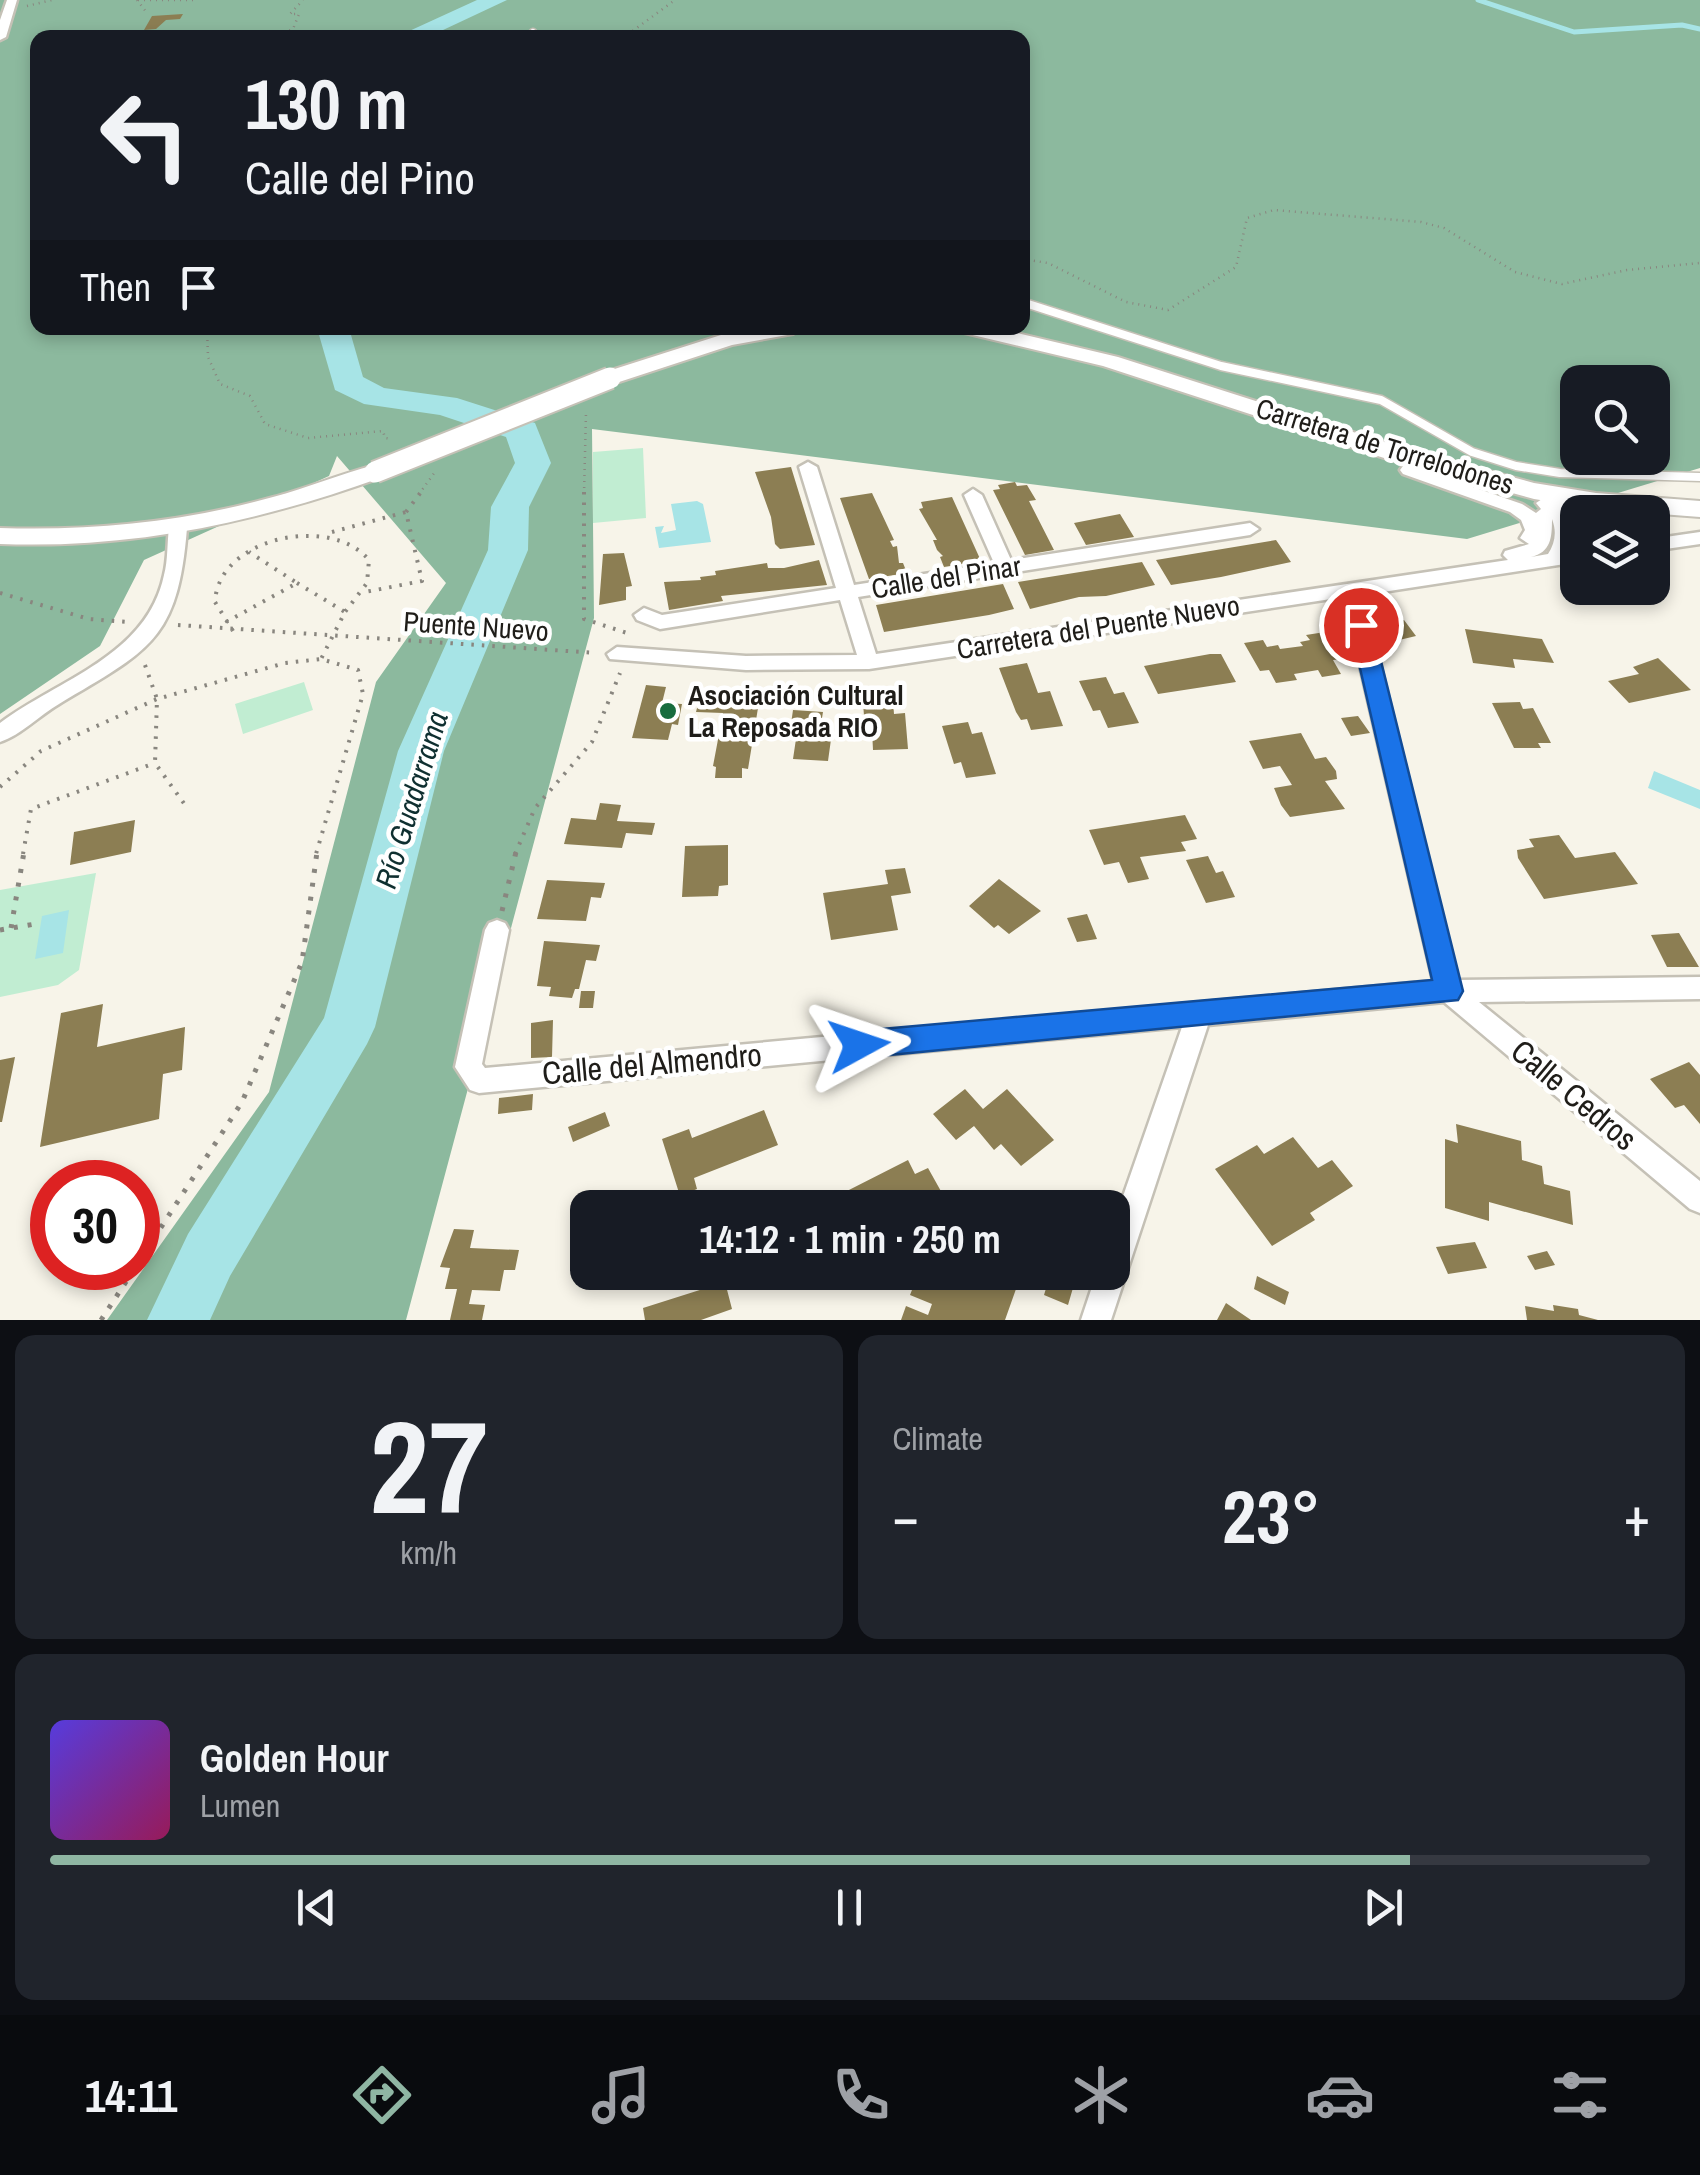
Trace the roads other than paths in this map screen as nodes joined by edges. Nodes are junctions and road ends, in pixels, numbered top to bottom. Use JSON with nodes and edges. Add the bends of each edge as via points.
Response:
{"nodes":[{"id":1,"x":12,"y":0,"type":"edge"},
{"id":2,"x":0,"y":36,"type":"edge"},
{"id":3,"x":1030,"y":305,"type":"edge"},
{"id":4,"x":756,"y":335,"type":"edge"},
{"id":5,"x":1003,"y":335,"type":"edge"},
{"id":6,"x":1133,"y":370,"type":"junction"},
{"id":7,"x":1440,"y":466,"type":"junction"},
{"id":8,"x":808,"y":467,"type":"dead end"},
{"id":9,"x":1409,"y":470,"type":"junction"},
{"id":10,"x":1700,"y":476,"type":"edge"},
{"id":11,"x":973,"y":494,"type":"dead end"},
{"id":12,"x":1553,"y":508,"type":"junction"},
{"id":13,"x":1560,"y":508,"type":"edge"},
{"id":14,"x":1560,"y":509,"type":"edge"},
{"id":15,"x":1700,"y":510,"type":"edge"},
{"id":16,"x":1670,"y":513,"type":"edge"},
{"id":17,"x":1670,"y":518,"type":"edge"},
{"id":18,"x":1700,"y":522,"type":"edge"},
{"id":19,"x":178,"y":528,"type":"junction"},
{"id":20,"x":1250,"y":529,"type":"dead end"},
{"id":21,"x":0,"y":536,"type":"edge"},
{"id":22,"x":1700,"y":538,"type":"edge"},
{"id":23,"x":1670,"y":542,"type":"edge"},
{"id":24,"x":1505,"y":556,"type":"junction"},
{"id":25,"x":1560,"y":558,"type":"edge"},
{"id":26,"x":1554,"y":559,"type":"junction"},
{"id":27,"x":1005,"y":567,"type":"junction"},
{"id":28,"x":1438,"y":574,"type":"junction"},
{"id":29,"x":1352,"y":589,"type":"junction"},
{"id":30,"x":847,"y":592,"type":"junction"},
{"id":31,"x":644,"y":615,"type":"dead end"},
{"id":32,"x":632,"y":649,"type":"road end"},
{"id":33,"x":869,"y":662,"type":"junction"},
{"id":34,"x":0,"y":734,"type":"edge"},
{"id":35,"x":497,"y":930,"type":"road end"},
{"id":36,"x":1700,"y":988,"type":"edge"},
{"id":37,"x":1448,"y":991,"type":"junction"},
{"id":38,"x":1200,"y":1012,"type":"junction"},
{"id":39,"x":1700,"y":1200,"type":"edge"},
{"id":40,"x":1130,"y":1219,"type":"edge"},
{"id":41,"x":1106,"y":1290,"type":"edge"},
{"id":42,"x":1096,"y":1320,"type":"edge"}],
"edges":[{"from":1,"to":2,"type":"street"},
{"from":3,"to":10,"type":"lane","via":[[1221,366],[1381,400],[1472,452],[1516,466],[1560,474]]},
{"from":4,"to":19,"type":"main road","bridge":true,"via":[[610,378],[290,503]]},
{"from":5,"to":6,"type":"main road","name":"Carretera de Torrelodones"},
{"from":6,"to":7,"type":"main road","name":"Carretera de Torrelodones"},
{"from":6,"to":9,"type":"main road","name":"Carretera de Torrelodones"},
{"from":7,"to":12,"type":"street"},
{"from":7,"to":15,"type":"main road","name":"Carretera de Torrelodones","via":[[1535,491]]},
{"from":8,"to":30,"type":"street"},
{"from":9,"to":12,"type":"main road","name":"Carretera de Torrelodones"},
{"from":9,"to":24,"type":"street","via":[[1529,517],[1534,530]]},
{"from":11,"to":27,"type":"street"},
{"from":12,"to":13,"type":"street"},
{"from":12,"to":14,"type":"main road","name":"Carretera de Torrelodones"},
{"from":12,"to":24,"type":"street","via":[[1543,516],[1543,540],[1534,550]]},
{"from":12,"to":26,"type":"street","via":[[1566,530]]},
{"from":15,"to":16,"type":"street"},
{"from":17,"to":18,"type":"main road"},
{"from":19,"to":21,"type":"main road","via":[[86,538]]},
{"from":19,"to":34,"type":"street","via":[[178,571],[138,646]]},
{"from":20,"to":27,"type":"street","name":"Calle del Pinar"},
{"from":22,"to":23,"type":"street"},
{"from":24,"to":28,"type":"street"},
{"from":25,"to":26,"type":"street","name":"Carretera del Puente Nuevo"},
{"from":26,"to":28,"type":"street","name":"Carretera del Puente Nuevo"},
{"from":27,"to":30,"type":"street","name":"Calle del Pinar"},
{"from":28,"to":29,"type":"street","name":"Carretera del Puente Nuevo"},
{"from":29,"to":33,"type":"street","name":"Carretera del Puente Nuevo"},
{"from":29,"to":37,"type":"street"},
{"from":30,"to":31,"type":"street","name":"Calle del Pinar","via":[[660,622]]},
{"from":30,"to":33,"type":"street"},
{"from":32,"to":33,"type":"street","name":"Carretera del Puente Nuevo","via":[[746,664]]},
{"from":35,"to":38,"type":"street","name":"Calle del Almendro","via":[[468,1067],[479,1081]]},
{"from":36,"to":37,"type":"street","name":"Calle del Almendro"},
{"from":37,"to":38,"type":"street","name":"Calle del Almendro"},
{"from":37,"to":39,"type":"street","name":"Calle Cedros"},
{"from":38,"to":40,"type":"street"},
{"from":41,"to":42,"type":"street"}]}
